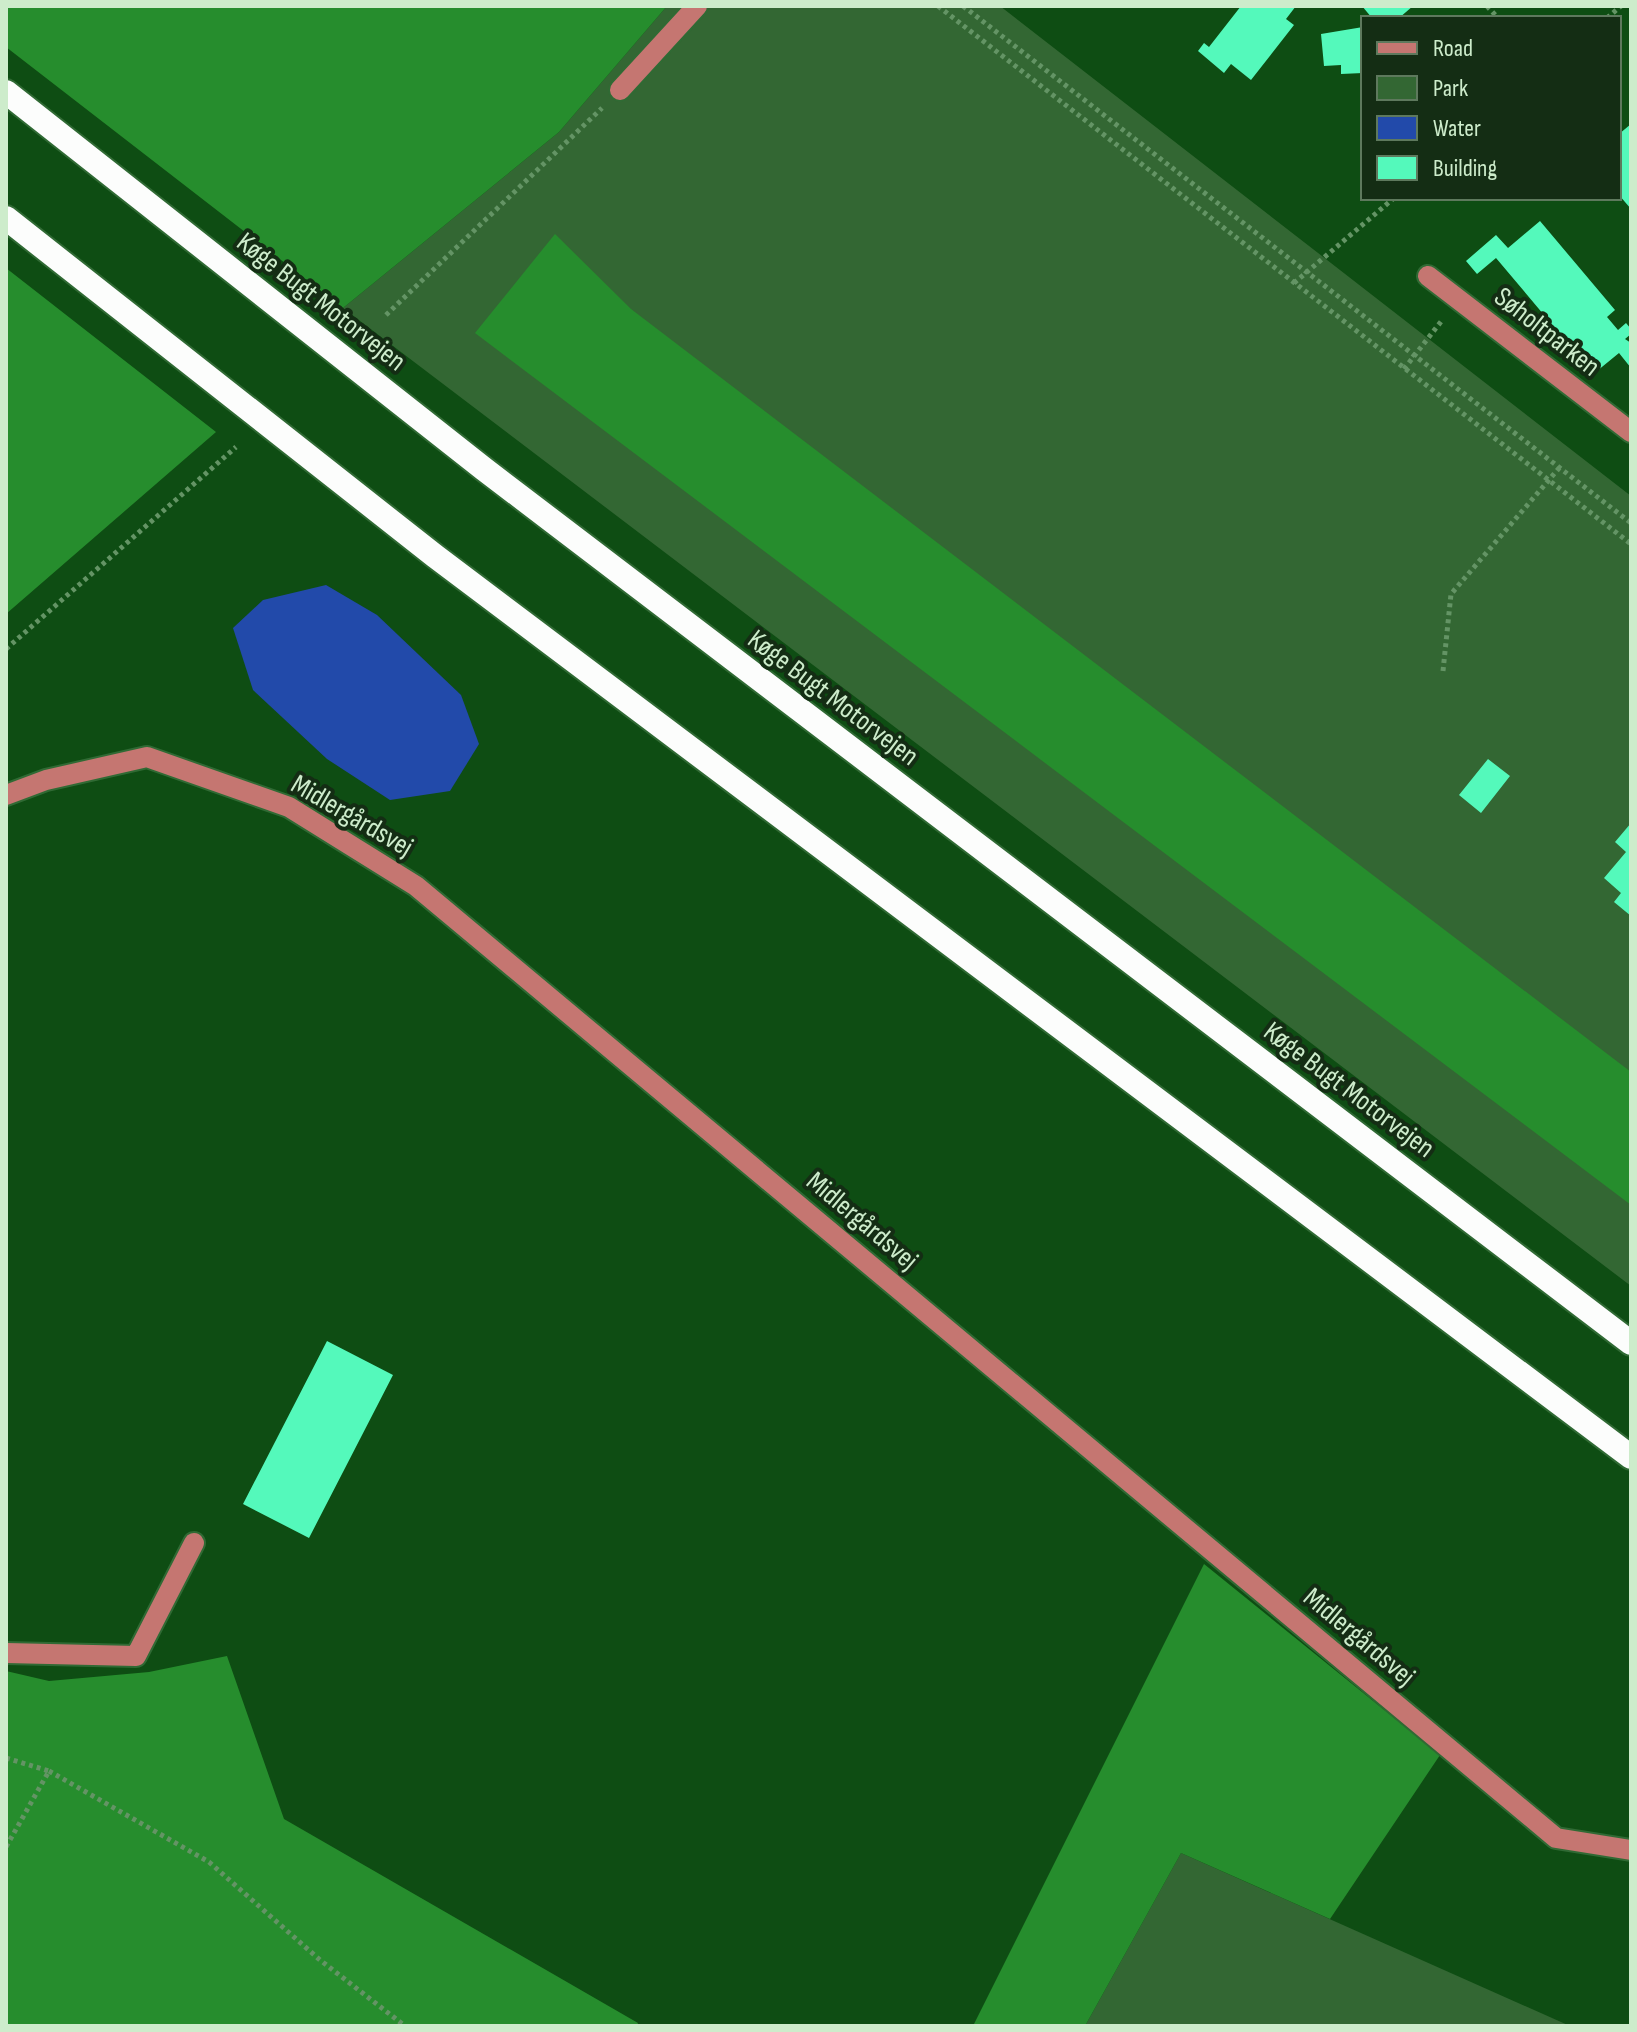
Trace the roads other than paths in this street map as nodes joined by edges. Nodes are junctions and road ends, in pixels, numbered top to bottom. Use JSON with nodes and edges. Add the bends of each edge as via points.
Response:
{"nodes":[{"id":1,"x":697,"y":6,"type":"edge"},
{"id":2,"x":620,"y":90,"type":"road end"},
{"id":3,"x":6,"y":92,"type":"edge"},
{"id":4,"x":6,"y":218,"type":"edge"},
{"id":5,"x":1428,"y":276,"type":"dead end"},
{"id":6,"x":1631,"y":432,"type":"edge"},
{"id":7,"x":6,"y":795,"type":"edge"},
{"id":8,"x":1631,"y":1343,"type":"edge"},
{"id":9,"x":1631,"y":1457,"type":"edge"},
{"id":10,"x":194,"y":1543,"type":"dead end"},
{"id":11,"x":6,"y":1653,"type":"edge"},
{"id":12,"x":1631,"y":1850,"type":"edge"}],
"edges":[{"from":1,"to":2,"type":"street"},
{"from":3,"to":8,"type":"highway","name":"Køge Bugt Motorvejen","via":[[484,469]]},
{"from":4,"to":9,"type":"highway","via":[[435,556]]},
{"from":5,"to":6,"type":"street","name":"Søholtparken"},
{"from":7,"to":12,"type":"street","name":"Midlergårdsvej","via":[[46,780],[147,757],[289,807],[416,886],[1556,1838]]},
{"from":10,"to":11,"type":"street","via":[[136,1656]]}]}
